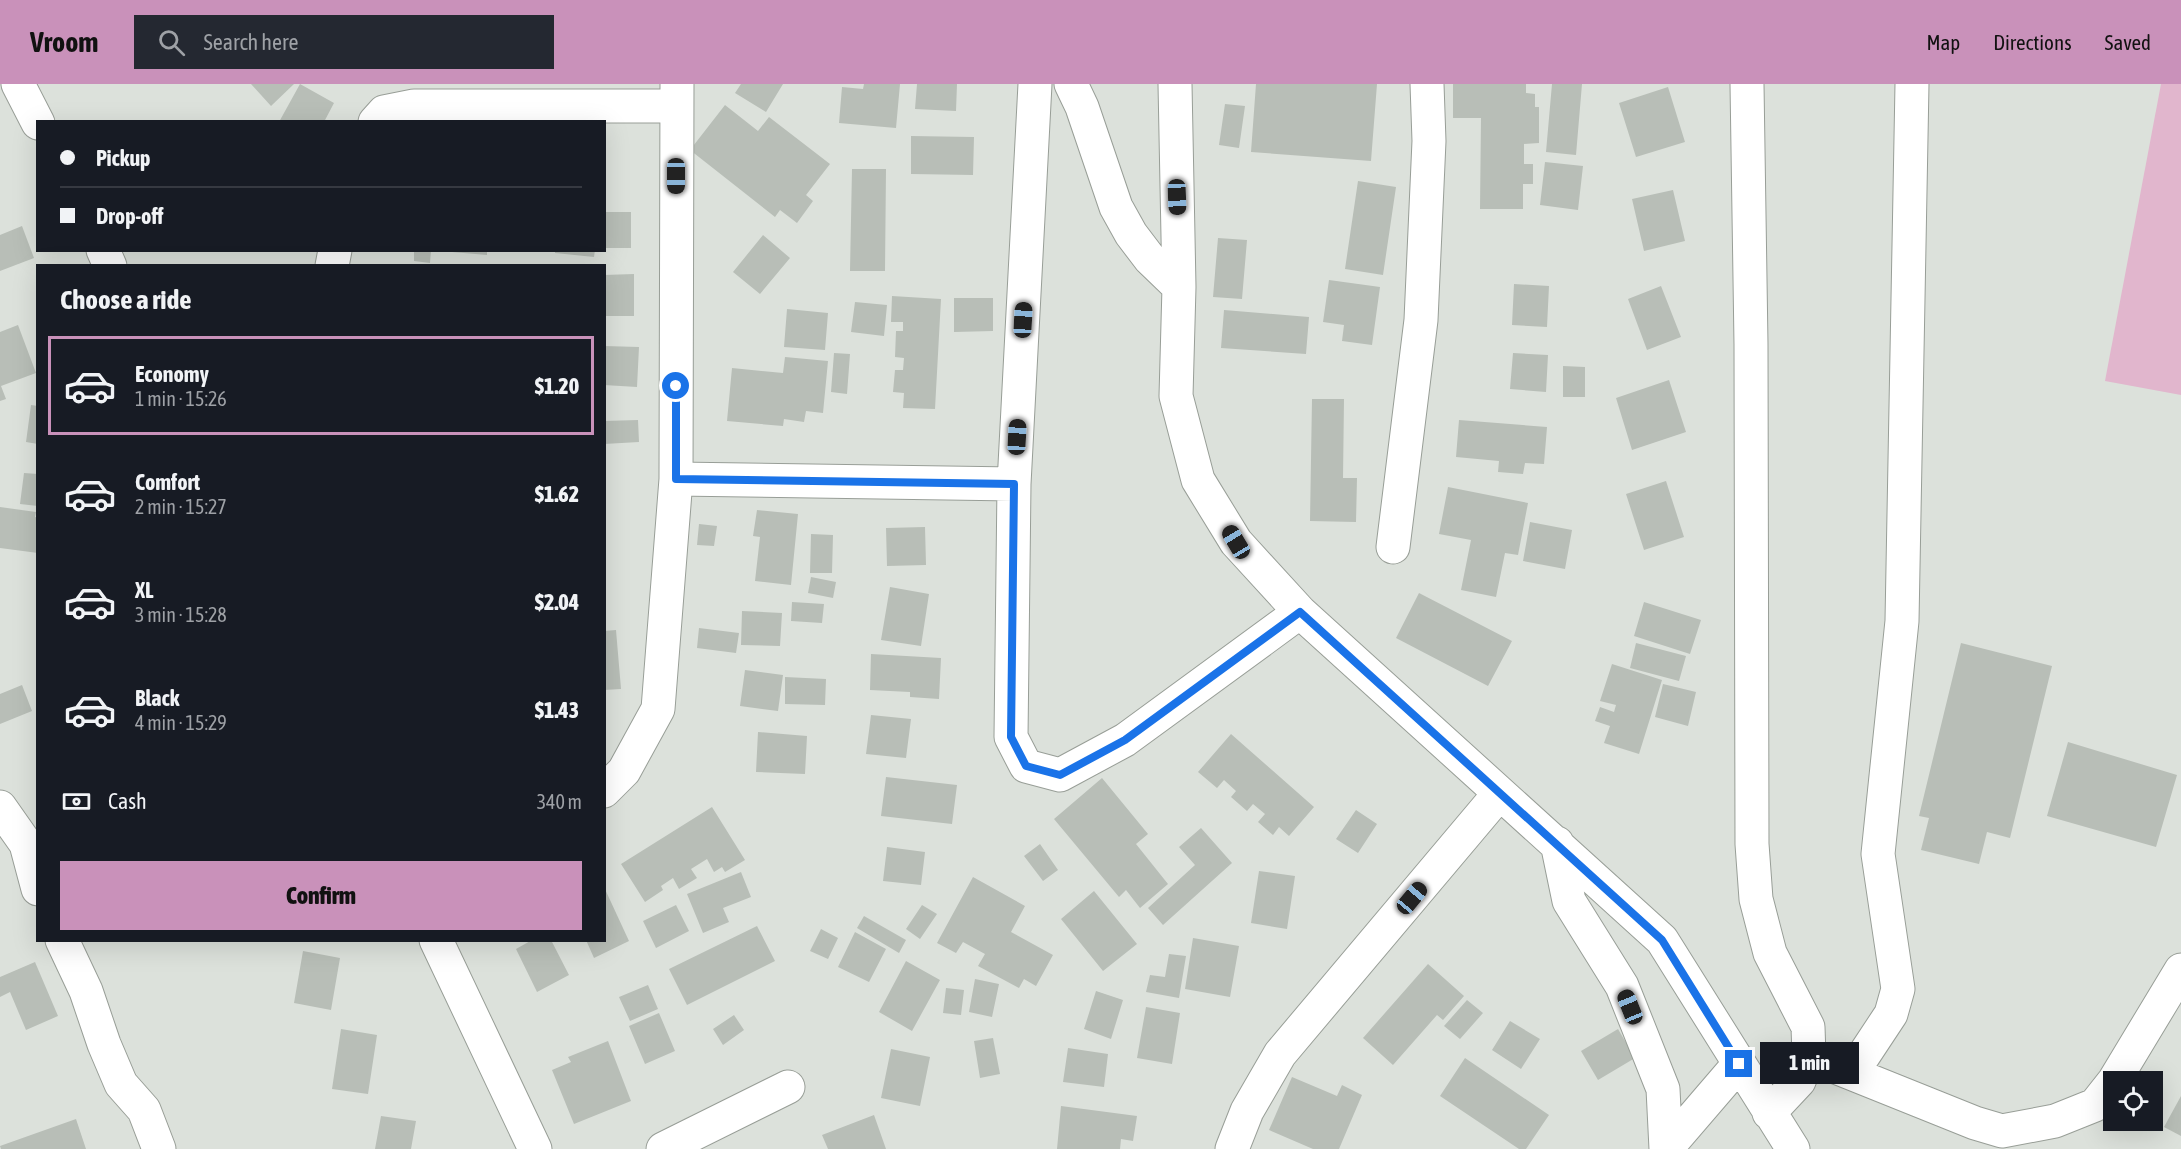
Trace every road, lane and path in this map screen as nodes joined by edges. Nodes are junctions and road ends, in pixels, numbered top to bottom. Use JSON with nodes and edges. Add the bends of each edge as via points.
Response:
{"nodes":[{"id":1,"x":18,"y":84,"type":"edge"},
{"id":2,"x":1035,"y":84,"type":"edge"},
{"id":3,"x":1071,"y":84,"type":"edge"},
{"id":4,"x":1175,"y":84,"type":"edge"},
{"id":5,"x":1427,"y":84,"type":"edge"},
{"id":6,"x":1747,"y":84,"type":"edge"},
{"id":7,"x":1912,"y":84,"type":"edge"},
{"id":8,"x":676,"y":95,"type":"edge"},
{"id":9,"x":36,"y":120,"type":"edge"},
{"id":10,"x":377,"y":120,"type":"edge"},
{"id":11,"x":1179,"y":287,"type":"junction"},
{"id":12,"x":676,"y":479,"type":"junction"},
{"id":13,"x":1014,"y":484,"type":"junction"},
{"id":14,"x":1393,"y":547,"type":"dead end"},
{"id":15,"x":1300,"y":612,"type":"junction"},
{"id":16,"x":606,"y":789,"type":"edge"},
{"id":17,"x":1499,"y":794,"type":"junction"},
{"id":18,"x":0,"y":807,"type":"edge"},
{"id":19,"x":1557,"y":843,"type":"junction"},
{"id":20,"x":36,"y":882,"type":"edge"},
{"id":21,"x":63,"y":942,"type":"edge"},
{"id":22,"x":437,"y":942,"type":"edge"},
{"id":23,"x":2181,"y":970,"type":"edge"},
{"id":24,"x":1809,"y":1056,"type":"junction"},
{"id":25,"x":1739,"y":1064,"type":"junction"},
{"id":26,"x":1851,"y":1073,"type":"junction"},
{"id":27,"x":788,"y":1087,"type":"dead end"},
{"id":28,"x":1769,"y":1113,"type":"junction"},
{"id":29,"x":159,"y":1149,"type":"edge"},
{"id":30,"x":535,"y":1149,"type":"edge"},
{"id":31,"x":663,"y":1149,"type":"edge"},
{"id":32,"x":1232,"y":1149,"type":"edge"},
{"id":33,"x":1666,"y":1149,"type":"edge"},
{"id":34,"x":1793,"y":1149,"type":"edge"}],
"edges":[{"from":1,"to":9,"type":"street"},
{"from":2,"to":13,"type":"street"},
{"from":3,"to":11,"type":"street","via":[[1116,207],[1150,259]]},
{"from":4,"to":11,"type":"street"},
{"from":5,"to":14,"type":"street","via":[[1430,141],[1421,320]]},
{"from":6,"to":24,"type":"street","via":[[1752,844],[1756,899],[1770,953],[1808,1027]]},
{"from":7,"to":26,"type":"street","via":[[1902,621],[1878,854],[1898,988],[1891,1014]]},
{"from":8,"to":10,"type":"street","via":[[414,105],[384,112]]},
{"from":8,"to":12,"type":"street"},
{"from":11,"to":15,"type":"street","via":[[1176,396],[1198,480],[1236,542]]},
{"from":12,"to":13,"type":"street"},
{"from":12,"to":16,"type":"street","via":[[658,709],[624,771]]},
{"from":13,"to":15,"type":"street","via":[[1011,737],[1026,766],[1060,775],[1125,740]]},
{"from":15,"to":17,"type":"street"},
{"from":17,"to":19,"type":"street"},
{"from":17,"to":32,"type":"street","via":[[1280,1054],[1247,1111]]},
{"from":18,"to":20,"type":"street","via":[[26,844]]},
{"from":19,"to":25,"type":"street","via":[[1662,940]]},
{"from":19,"to":33,"type":"street","via":[[1569,901],[1622,986],[1663,1089]]},
{"from":21,"to":29,"type":"street","via":[[121,1084],[144,1110]]},
{"from":22,"to":30,"type":"street"},
{"from":23,"to":26,"type":"street","via":[[2114,1081],[2095,1105],[2055,1121],[2002,1131]]},
{"from":24,"to":26,"type":"street"},
{"from":24,"to":28,"type":"street","via":[[1799,1081]]},
{"from":25,"to":28,"type":"street"},
{"from":25,"to":33,"type":"street"},
{"from":27,"to":31,"type":"street"},
{"from":28,"to":34,"type":"street"}]}
